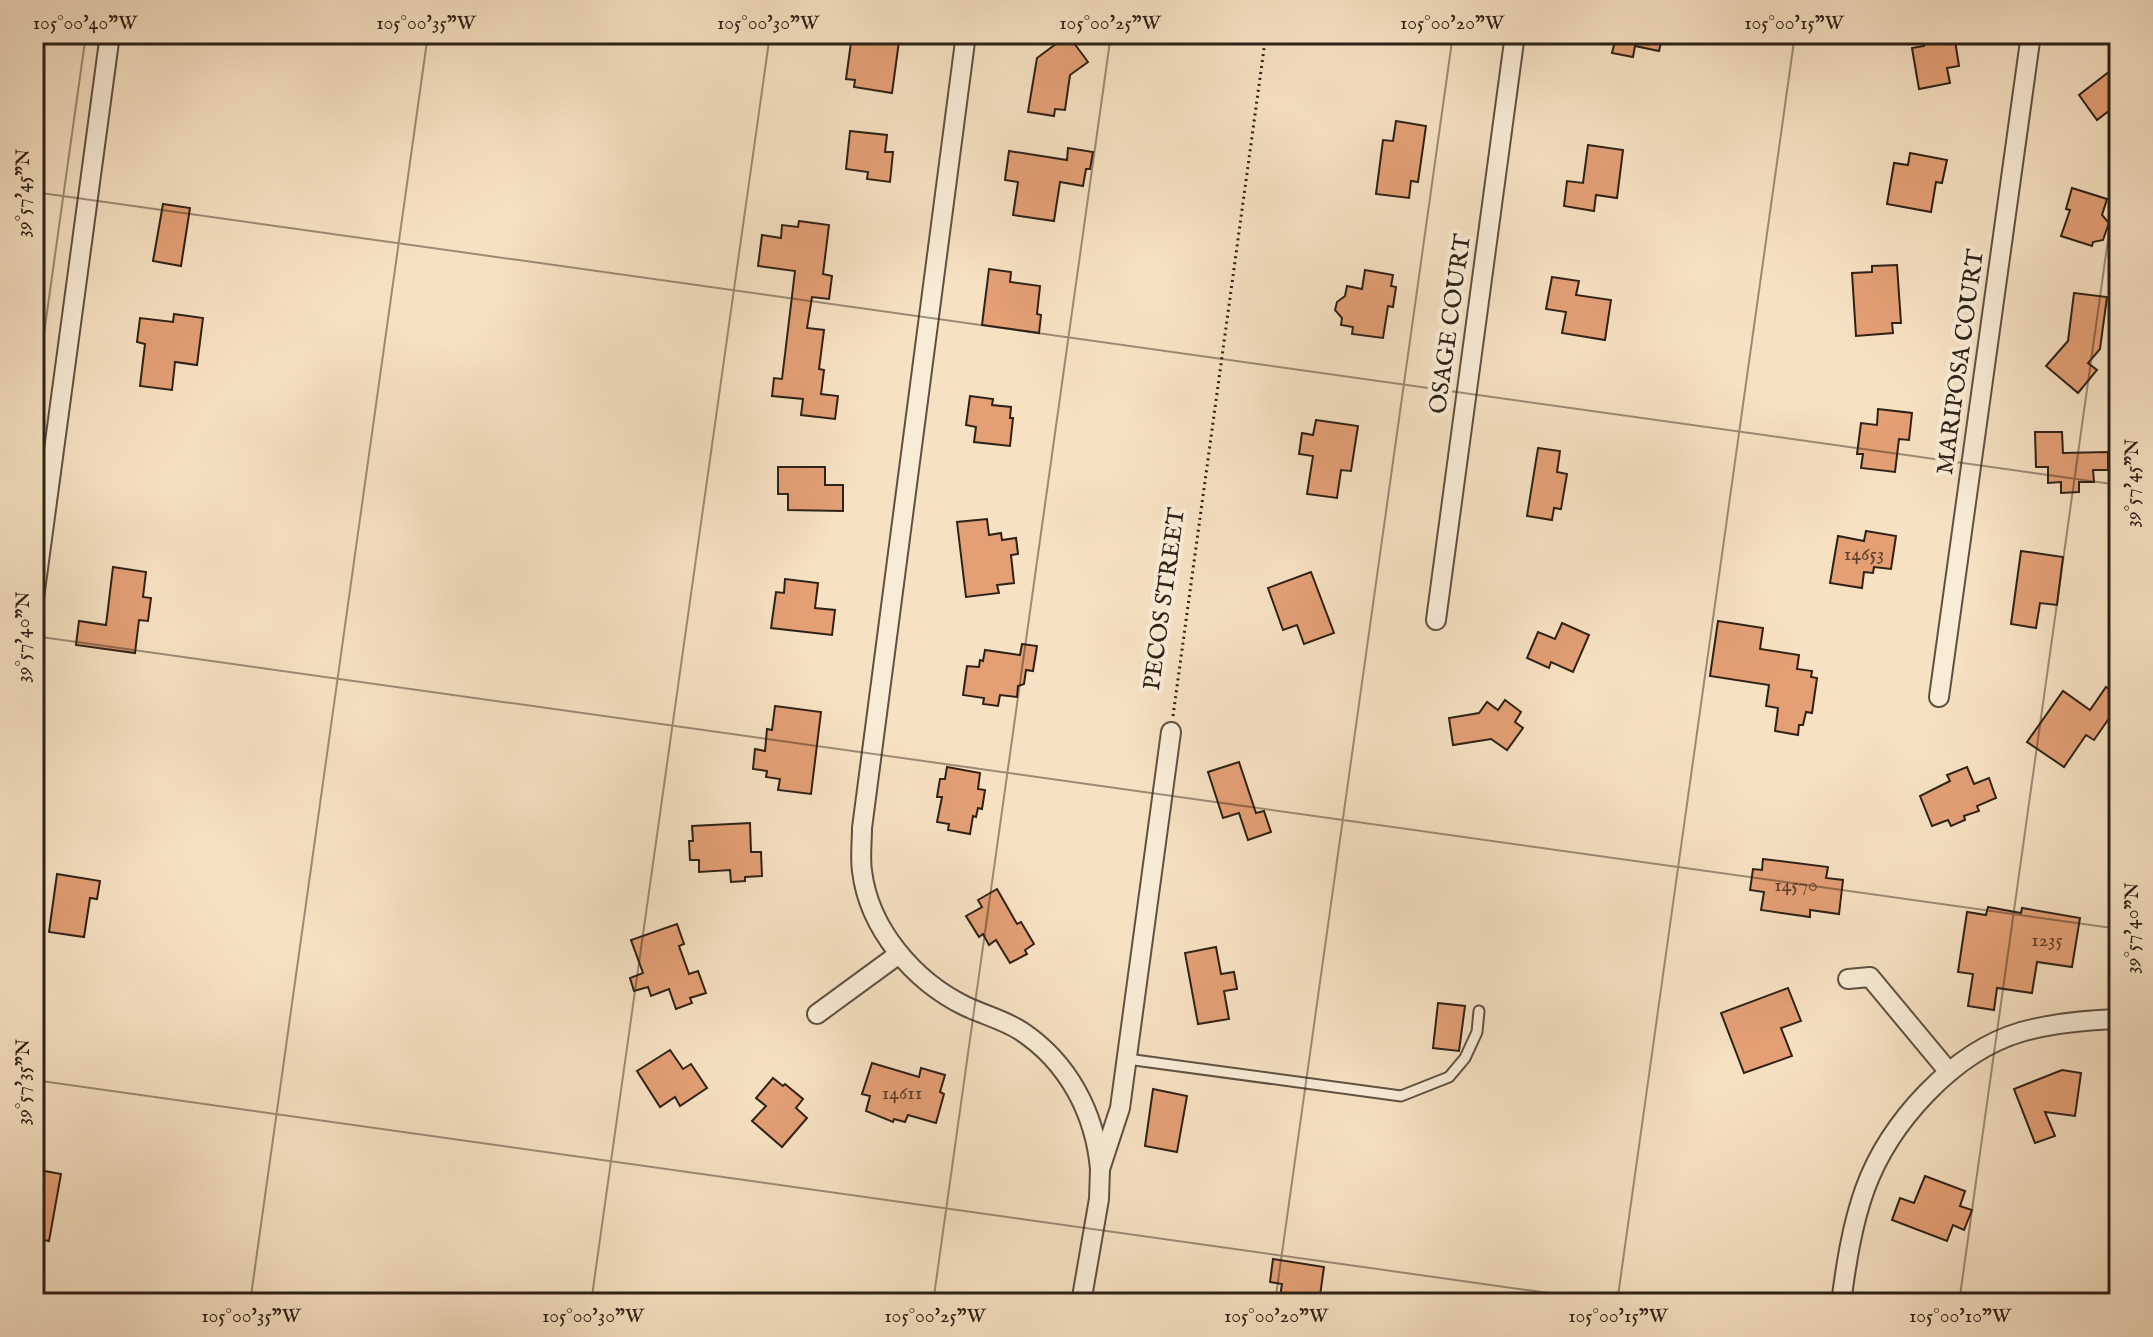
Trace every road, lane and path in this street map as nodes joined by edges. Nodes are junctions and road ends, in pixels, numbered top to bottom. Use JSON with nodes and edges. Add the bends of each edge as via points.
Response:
{"nodes":[{"id":1,"x":110,"y":34,"type":"edge"},
{"id":2,"x":966,"y":34,"type":"edge"},
{"id":3,"x":1266,"y":34,"type":"edge"},
{"id":4,"x":1515,"y":34,"type":"edge"},
{"id":5,"x":2031,"y":34,"type":"edge"},
{"id":6,"x":34,"y":598,"type":"edge"},
{"id":7,"x":1436,"y":620,"type":"dead end"},
{"id":8,"x":1939,"y":697,"type":"dead end"},
{"id":9,"x":1171,"y":732,"type":"joint"},
{"id":10,"x":899,"y":954,"type":"junction"},
{"id":11,"x":1848,"y":979,"type":"dead end"},
{"id":12,"x":1479,"y":1011,"type":"dead end"},
{"id":13,"x":817,"y":1014,"type":"dead end"},
{"id":14,"x":2119,"y":1019,"type":"edge"},
{"id":15,"x":1127,"y":1059,"type":"junction"},
{"id":16,"x":1949,"y":1072,"type":"junction"},
{"id":17,"x":1100,"y":1169,"type":"junction"},
{"id":18,"x":1081,"y":1303,"type":"edge"},
{"id":19,"x":1841,"y":1303,"type":"edge"}],
"edges":[{"from":1,"to":6,"type":"street"},
{"from":2,"to":10,"type":"street","via":[[862,828],[862,871],[870,902]]},
{"from":3,"to":9,"type":"path","name":"PECOS STREET"},
{"from":4,"to":7,"type":"street","name":"OSAGE COURT"},
{"from":5,"to":8,"type":"street","name":"MARIPOSA COURT"},
{"from":9,"to":15,"type":"street"},
{"from":10,"to":13,"type":"street"},
{"from":10,"to":17,"type":"street","via":[[934,987],[1012,1025],[1047,1052],[1083,1102]]},
{"from":11,"to":16,"type":"street","via":[[1870,977]]},
{"from":12,"to":15,"type":"lane","via":[[1477,1032],[1449,1077],[1401,1096]]},
{"from":14,"to":16,"type":"street","via":[[2019,1032]]},
{"from":15,"to":17,"type":"street","via":[[1120,1108]]},
{"from":16,"to":19,"type":"street","via":[[1906,1118],[1866,1187]]},
{"from":17,"to":18,"type":"street"}]}
